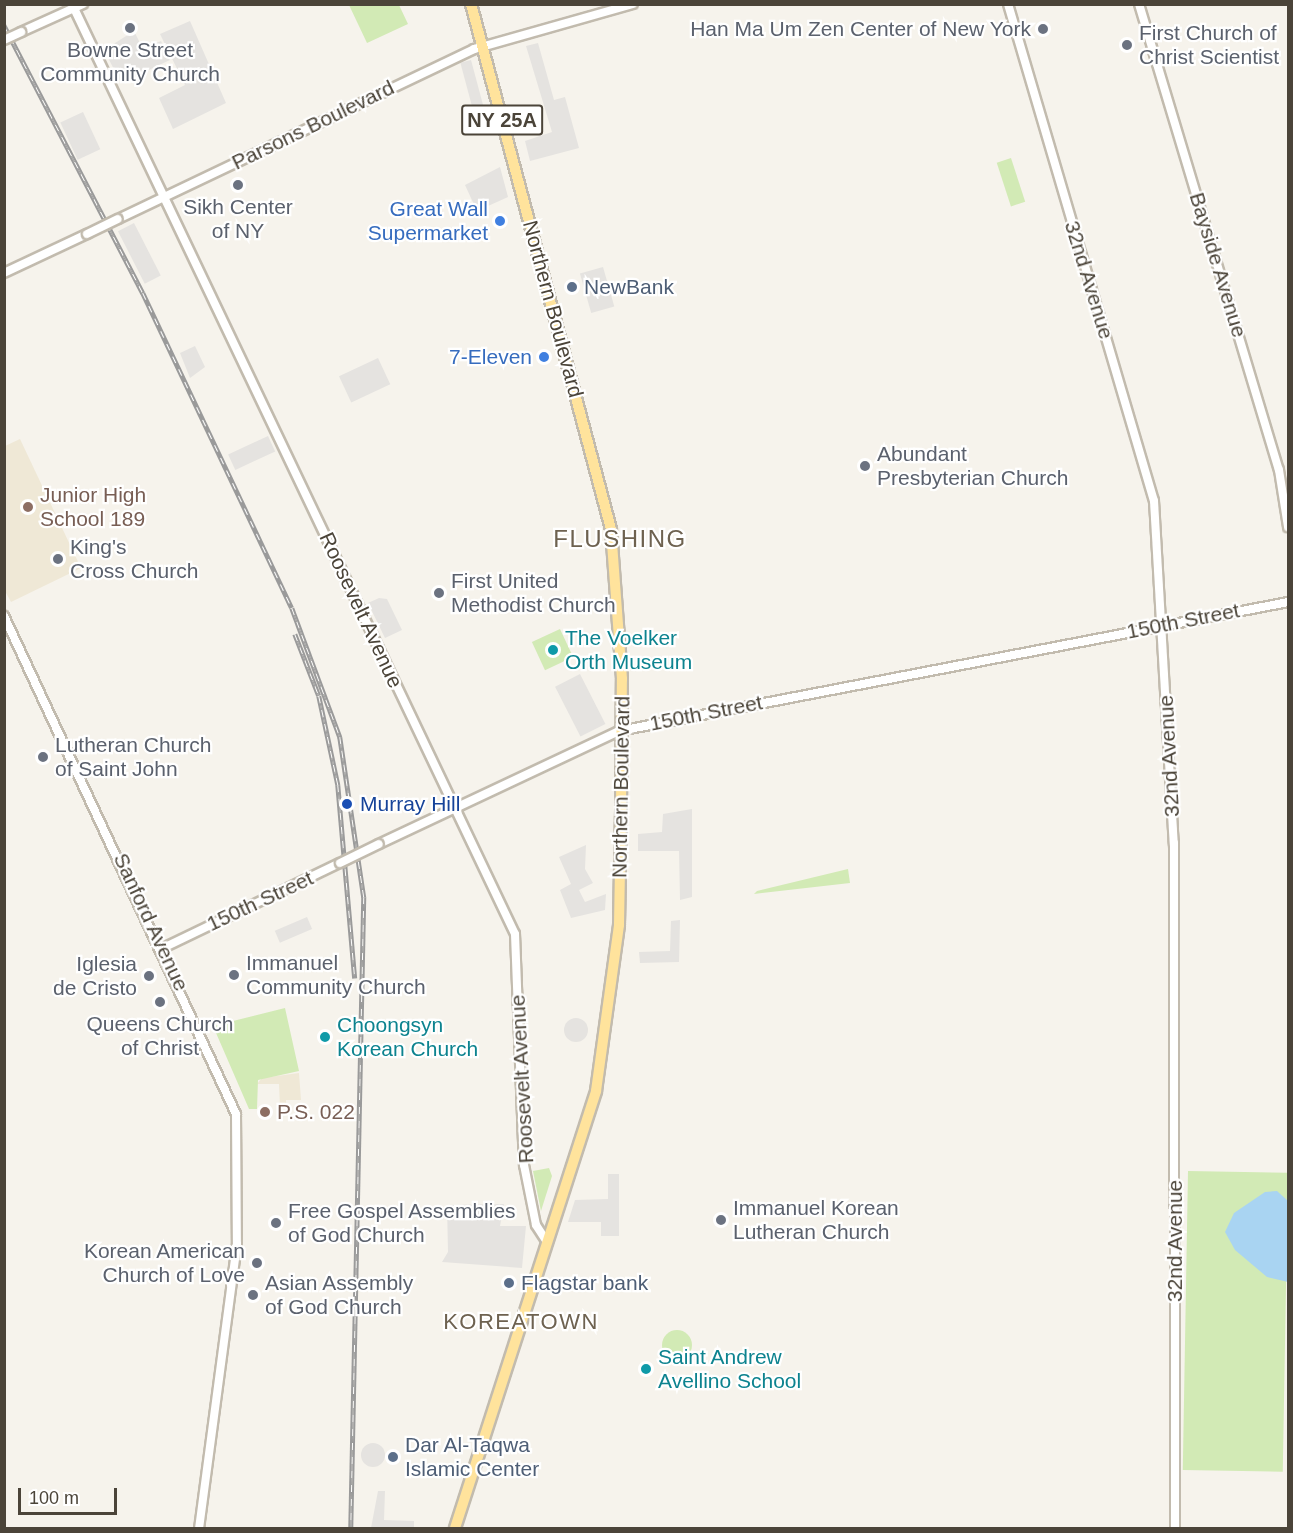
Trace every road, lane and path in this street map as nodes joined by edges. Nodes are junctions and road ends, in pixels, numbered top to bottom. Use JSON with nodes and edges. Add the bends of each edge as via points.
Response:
{"nodes":[{"id":1,"x":83,"y":4,"type":"edge"},
{"id":2,"x":471,"y":4,"type":"edge"},
{"id":3,"x":633,"y":4,"type":"edge"},
{"id":4,"x":1008,"y":4,"type":"edge"},
{"id":5,"x":1139,"y":4,"type":"edge"},
{"id":6,"x":73,"y":7,"type":"edge"},
{"id":7,"x":4,"y":40,"type":"edge"},
{"id":8,"x":482,"y":46,"type":"junction"},
{"id":9,"x":163,"y":197,"type":"junction"},
{"id":10,"x":4,"y":273,"type":"edge"},
{"id":11,"x":1288,"y":527,"type":"edge"},
{"id":12,"x":1288,"y":602,"type":"edge"},
{"id":13,"x":4,"y":616,"type":"edge"},
{"id":14,"x":1161,"y":625,"type":"junction"},
{"id":15,"x":622,"y":730,"type":"junction"},
{"id":16,"x":456,"y":808,"type":"junction"},
{"id":17,"x":163,"y":948,"type":"junction"},
{"id":18,"x":547,"y":1242,"type":"junction"},
{"id":19,"x":198,"y":1528,"type":"edge"},
{"id":20,"x":455,"y":1528,"type":"edge"},
{"id":21,"x":1175,"y":1528,"type":"edge"}],
"edges":[{"from":1,"to":6,"type":"street"},
{"from":2,"to":8,"type":"main road","name":"Northern Boulevard","number":"NY 25A"},
{"from":3,"to":8,"type":"street","name":"Parsons Boulevard"},
{"from":4,"to":14,"type":"street","name":"32nd Avenue","via":[[1152,483]]},
{"from":5,"to":11,"type":"street","name":"Bayside Avenue","via":[[1279,470]]},
{"from":6,"to":7,"type":"street","bridge":true},
{"from":6,"to":9,"type":"street","name":"Roosevelt Avenue"},
{"from":8,"to":9,"type":"street","name":"Parsons Boulevard"},
{"from":8,"to":15,"type":"main road","name":"Northern Boulevard","number":"NY 25A","via":[[611,529]]},
{"from":9,"to":10,"type":"street","name":"Parsons Boulevard","bridge":true},
{"from":9,"to":16,"type":"street","name":"Roosevelt Avenue"},
{"from":12,"to":14,"type":"street","name":"150th Street"},
{"from":13,"to":17,"type":"street","name":"Sanford Avenue"},
{"from":14,"to":15,"type":"street","name":"150th Street"},
{"from":14,"to":21,"type":"street","name":"32nd Avenue","via":[[1174,843]]},
{"from":15,"to":16,"type":"street","name":"150th Street"},
{"from":15,"to":18,"type":"main road","name":"Northern Boulevard","number":"NY 25A","via":[[619,925],[597,1082]]},
{"from":16,"to":17,"type":"street","name":"150th Street","bridge":true},
{"from":16,"to":18,"type":"street","name":"Roosevelt Avenue","via":[[515,934],[524,1165],[536,1225]]},
{"from":17,"to":19,"type":"street","name":"Sanford Avenue","via":[[236,1114],[237,1244]]},
{"from":18,"to":20,"type":"main road","name":"Northern Boulevard","number":"NY 25A"}]}
